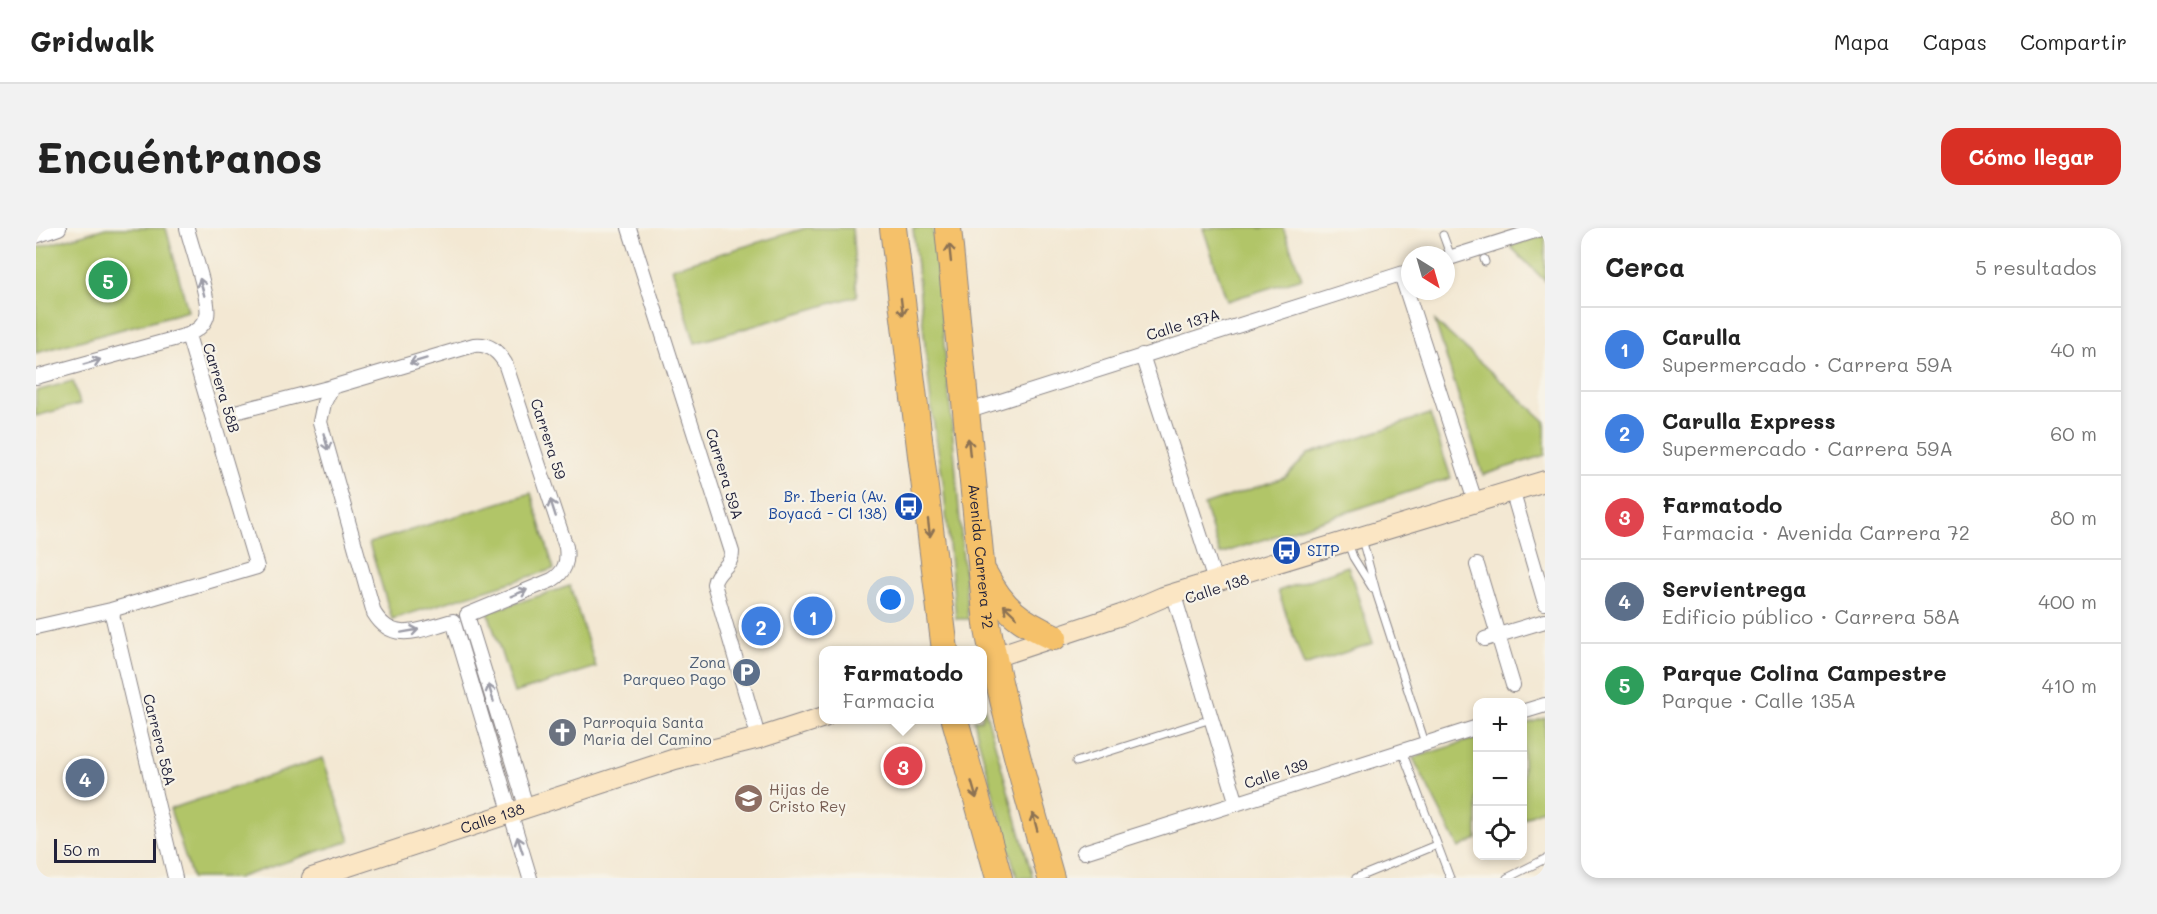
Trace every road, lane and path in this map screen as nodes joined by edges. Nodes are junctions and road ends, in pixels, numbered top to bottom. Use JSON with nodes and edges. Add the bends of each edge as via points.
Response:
{"nodes":[{"id":1,"x":59,"y":228,"type":"edge"},
{"id":2,"x":187,"y":228,"type":"edge"},
{"id":3,"x":629,"y":228,"type":"edge"},
{"id":4,"x":893,"y":228,"type":"edge"},
{"id":5,"x":948,"y":228,"type":"edge"},
{"id":6,"x":1544,"y":228,"type":"edge"},
{"id":7,"x":36,"y":236,"type":"edge"},
{"id":8,"x":1443,"y":236,"type":"dead end"},
{"id":9,"x":1445,"y":246,"type":"edge"},
{"id":10,"x":1455,"y":256,"type":"edge"},
{"id":11,"x":1401,"y":274,"type":"edge"},
{"id":12,"x":1414,"y":300,"type":"edge"},
{"id":13,"x":188,"y":335,"type":"junction"},
{"id":14,"x":1142,"y":355,"type":"junction"},
{"id":15,"x":36,"y":377,"type":"edge"},
{"id":16,"x":332,"y":387,"type":"junction"},
{"id":17,"x":239,"y":411,"type":"dead end"},
{"id":18,"x":966,"y":412,"type":"junction"},
{"id":19,"x":1545,"y":470,"type":"edge"},
{"id":20,"x":1545,"y":481,"type":"edge"},
{"id":21,"x":1512,"y":490,"type":"junction"},
{"id":22,"x":1475,"y":501,"type":"junction"},
{"id":23,"x":1354,"y":539,"type":"junction"},
{"id":24,"x":1310,"y":553,"type":"junction"},
{"id":25,"x":1477,"y":565,"type":"dead end"},
{"id":26,"x":981,"y":568,"type":"junction"},
{"id":27,"x":1215,"y":580,"type":"junction"},
{"id":28,"x":1377,"y":595,"type":"junction"},
{"id":29,"x":1176,"y":602,"type":"junction"},
{"id":30,"x":1545,"y":603,"type":"edge"},
{"id":31,"x":111,"y":610,"type":"junction"},
{"id":32,"x":1121,"y":615,"type":"junction"},
{"id":33,"x":1545,"y":621,"type":"edge"},
{"id":34,"x":36,"y":627,"type":"edge"},
{"id":35,"x":1054,"y":637,"type":"junction"},
{"id":36,"x":1492,"y":637,"type":"junction"},
{"id":37,"x":944,"y":646,"type":"edge"},
{"id":38,"x":988,"y":659,"type":"edge"},
{"id":39,"x":1513,"y":685,"type":"dead end"},
{"id":40,"x":1545,"y":705,"type":"edge"},
{"id":41,"x":819,"y":706,"type":"edge"},
{"id":42,"x":1527,"y":710,"type":"edge"},
{"id":43,"x":819,"y":719,"type":"edge"},
{"id":44,"x":1211,"y":719,"type":"junction"},
{"id":45,"x":952,"y":724,"type":"edge"},
{"id":46,"x":755,"y":726,"type":"junction"},
{"id":47,"x":503,"y":729,"type":"junction"},
{"id":48,"x":1473,"y":729,"type":"edge"},
{"id":49,"x":487,"y":734,"type":"junction"},
{"id":50,"x":1425,"y":743,"type":"junction"},
{"id":51,"x":1402,"y":751,"type":"junction"},
{"id":52,"x":675,"y":759,"type":"junction"},
{"id":53,"x":1076,"y":762,"type":"dead end"},
{"id":54,"x":1237,"y":804,"type":"junction"},
{"id":55,"x":518,"y":809,"type":"junction"},
{"id":56,"x":1437,"y":844,"type":"junction"},
{"id":57,"x":1084,"y":852,"type":"dead end"},
{"id":58,"x":1545,"y":859,"type":"edge"},
{"id":59,"x":175,"y":878,"type":"edge"},
{"id":60,"x":312,"y":878,"type":"edge"},
{"id":61,"x":530,"y":878,"type":"edge"},
{"id":62,"x":999,"y":878,"type":"edge"},
{"id":63,"x":1051,"y":878,"type":"edge"},
{"id":64,"x":1356,"y":878,"type":"edge"},
{"id":65,"x":1450,"y":878,"type":"edge"},
{"id":66,"x":1507,"y":878,"type":"edge"}],
"edges":[{"from":1,"to":7,"type":"street"},
{"from":13,"to":2,"type":"street","name":"Carrera 58B","one_way":true,"via":[[204,324],[208,308]]},
{"from":3,"to":46,"type":"street","name":"Carrera 59A","via":[[732,552],[714,584]]},
{"from":4,"to":37,"type":"highway","one_way":true},
{"from":18,"to":5,"type":"highway","name":"Avenida Carrera 72","one_way":true},
{"from":6,"to":10,"type":"street"},
{"from":8,"to":9,"type":"lane"},
{"from":11,"to":14,"type":"street","name":"Calle 137A"},
{"from":12,"to":22,"type":"street"},
{"from":15,"to":13,"type":"street","one_way":true},
{"from":13,"to":31,"type":"street","name":"Carrera 58B","via":[[258,566]]},
{"from":14,"to":18,"type":"street","name":"Calle 137A"},
{"from":14,"to":27,"type":"street"},
{"from":16,"to":17,"type":"street"},
{"from":47,"to":16,"type":"street","name":"Carrera 59","one_way":true,"via":[[467,615],[552,580],[566,564],[566,547],[505,363],[489,346],[474,345]]},
{"from":16,"to":49,"type":"street","one_way":true,"via":[[320,422],[374,613],[380,623],[397,633],[453,621]]},
{"from":26,"to":18,"type":"highway","name":"Avenida Carrera 72","one_way":true},
{"from":19,"to":22,"type":"main road","name":"Calle 138"},
{"from":20,"to":21,"type":"main road","name":"Calle 138"},
{"from":21,"to":22,"type":"main road","name":"Calle 138"},
{"from":21,"to":30,"type":"street"},
{"from":22,"to":23,"type":"main road","name":"Calle 138"},
{"from":23,"to":24,"type":"main road","name":"Calle 138"},
{"from":23,"to":28,"type":"lane"},
{"from":23,"to":28,"type":"lane","via":[[1353,556]]},
{"from":24,"to":27,"type":"main road","name":"Calle 138"},
{"from":24,"to":29,"type":"main road","name":"Calle 138","via":[[1270,571]]},
{"from":25,"to":36,"type":"street"},
{"from":35,"to":26,"type":"highway","one_way":true,"via":[[1020,620],[1008,609]]},
{"from":26,"to":38,"type":"highway","name":"Avenida Carrera 72"},
{"from":27,"to":32,"type":"main road","name":"Calle 138"},
{"from":28,"to":50,"type":"lane"},
{"from":29,"to":32,"type":"main road","name":"Calle 138"},
{"from":29,"to":44,"type":"street"},
{"from":31,"to":34,"type":"street"},
{"from":31,"to":59,"type":"street","name":"Carrera 58A"},
{"from":32,"to":35,"type":"main road","name":"Calle 138"},
{"from":33,"to":36,"type":"street"},
{"from":35,"to":38,"type":"main road","name":"Calle 138"},
{"from":36,"to":39,"type":"street"},
{"from":63,"to":38,"type":"highway","name":"Avenida Carrera 72","one_way":true},
{"from":40,"to":42,"type":"street"},
{"from":41,"to":46,"type":"main road","name":"Calle 138"},
{"from":43,"to":52,"type":"main road","name":"Calle 138"},
{"from":44,"to":53,"type":"lane"},
{"from":44,"to":54,"type":"street"},
{"from":45,"to":62,"type":"highway","one_way":true},
{"from":46,"to":52,"type":"main road","name":"Calle 138"},
{"from":47,"to":49,"type":"street"},
{"from":47,"to":55,"type":"street"},
{"from":48,"to":50,"type":"street","name":"Calle 139"},
{"from":49,"to":55,"type":"street"},
{"from":50,"to":51,"type":"street","name":"Calle 139"},
{"from":51,"to":54,"type":"street","name":"Calle 139"},
{"from":51,"to":56,"type":"lane"},
{"from":52,"to":55,"type":"main road","name":"Calle 138"},
{"from":54,"to":57,"type":"street","name":"Calle 139"},
{"from":55,"to":60,"type":"main road","name":"Calle 138"},
{"from":61,"to":55,"type":"street","one_way":true},
{"from":56,"to":64,"type":"lane"},
{"from":56,"to":65,"type":"lane"},
{"from":58,"to":66,"type":"lane"}]}
